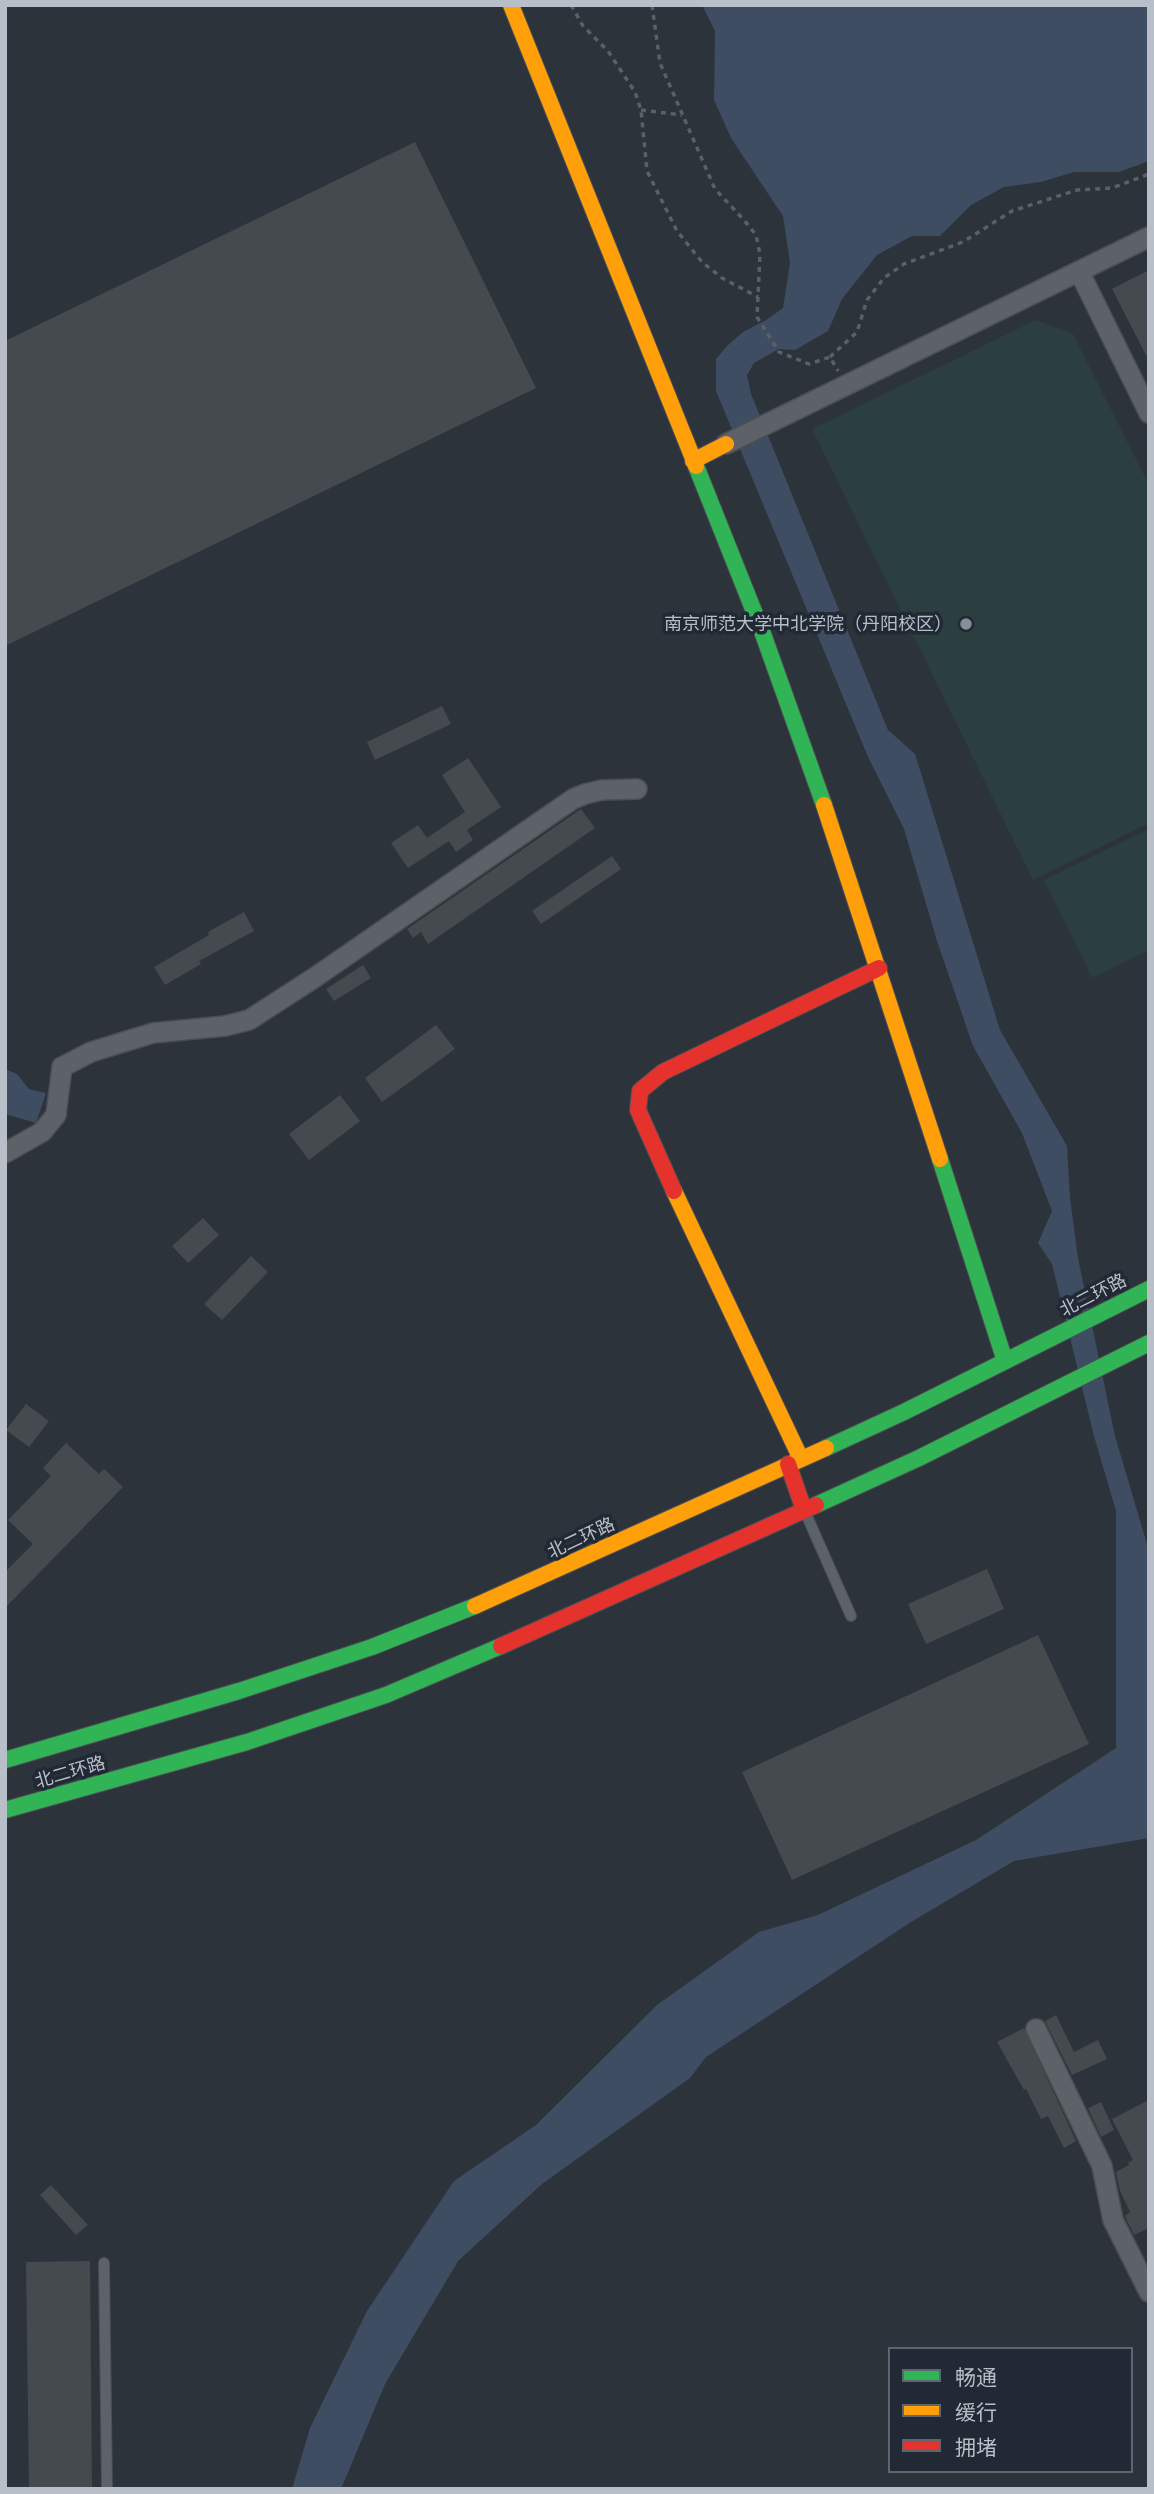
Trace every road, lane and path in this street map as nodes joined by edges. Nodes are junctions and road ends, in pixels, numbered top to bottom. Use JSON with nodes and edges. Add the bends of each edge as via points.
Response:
{"nodes":[{"id":1,"x":511,"y":5,"type":"edge"},
{"id":2,"x":571,"y":5,"type":"edge"},
{"id":3,"x":652,"y":5,"type":"edge"},
{"id":4,"x":641,"y":110,"type":"junction"},
{"id":5,"x":682,"y":116,"type":"junction"},
{"id":6,"x":1149,"y":174,"type":"edge"},
{"id":7,"x":1149,"y":237,"type":"edge"},
{"id":8,"x":1079,"y":271,"type":"junction"},
{"id":9,"x":758,"y":297,"type":"junction"},
{"id":10,"x":830,"y":357,"type":"junction"},
{"id":11,"x":846,"y":384,"type":"junction"},
{"id":12,"x":1149,"y":413,"type":"edge"},
{"id":13,"x":726,"y":444,"type":"joint"},
{"id":14,"x":693,"y":461,"type":"junction"},
{"id":15,"x":637,"y":789,"type":"dead end"},
{"id":16,"x":879,"y":968,"type":"junction"},
{"id":17,"x":5,"y":1153,"type":"edge"},
{"id":18,"x":1149,"y":1289,"type":"edge"},
{"id":19,"x":1149,"y":1343,"type":"edge"},
{"id":20,"x":1005,"y":1361,"type":"junction"},
{"id":21,"x":794,"y":1462,"type":"junction"},
{"id":22,"x":804,"y":1510,"type":"junction"},
{"id":23,"x":851,"y":1616,"type":"dead end"},
{"id":24,"x":5,"y":1760,"type":"edge"},
{"id":25,"x":5,"y":1810,"type":"edge"},
{"id":26,"x":1035,"y":2029,"type":"dead end"},
{"id":27,"x":104,"y":2263,"type":"dead end"},
{"id":28,"x":1149,"y":2292,"type":"edge"},
{"id":29,"x":107,"y":2489,"type":"edge"}],
"edges":[{"from":1,"to":14,"type":"main road"},
{"from":2,"to":4,"type":"path","via":[[635,92]]},
{"from":3,"to":5,"type":"path","via":[[660,62]]},
{"from":4,"to":5,"type":"path"},
{"from":4,"to":9,"type":"path","via":[[647,171],[677,231],[702,262]]},
{"from":5,"to":9,"type":"path","via":[[715,190],[756,235]]},
{"from":6,"to":10,"type":"path","via":[[1112,188],[1077,190],[1012,211],[963,242],[904,264],[884,278],[867,300],[857,331]]},
{"from":7,"to":8,"type":"street"},
{"from":8,"to":11,"type":"street"},
{"from":8,"to":12,"type":"street"},
{"from":9,"to":10,"type":"path","via":[[757,317],[779,352],[809,364]]},
{"from":10,"to":11,"type":"path"},
{"from":11,"to":13,"type":"street"},
{"from":13,"to":14,"type":"main road"},
{"from":14,"to":16,"type":"main road","via":[[763,634]]},
{"from":15,"to":17,"type":"street","via":[[602,790],[573,799],[249,1020],[153,1033],[91,1052],[62,1067],[56,1115],[41,1132]]},
{"from":16,"to":20,"type":"main road"},
{"from":16,"to":21,"type":"main road","via":[[663,1072],[640,1091],[638,1110],[645,1130]]},
{"from":18,"to":20,"type":"main road","name":"北二环路"},
{"from":19,"to":22,"type":"main road","name":"北二环路"},
{"from":20,"to":21,"type":"main road","name":"北二环路"},
{"from":21,"to":22,"type":"main road"},
{"from":21,"to":24,"type":"main road","name":"北二环路","via":[[514,1590],[372,1647]]},
{"from":22,"to":23,"type":"lane"},
{"from":22,"to":25,"type":"main road","name":"北二环路","via":[[386,1695],[247,1742]]},
{"from":26,"to":28,"type":"street","via":[[1102,2166],[1113,2220]]},
{"from":27,"to":29,"type":"lane"}]}
